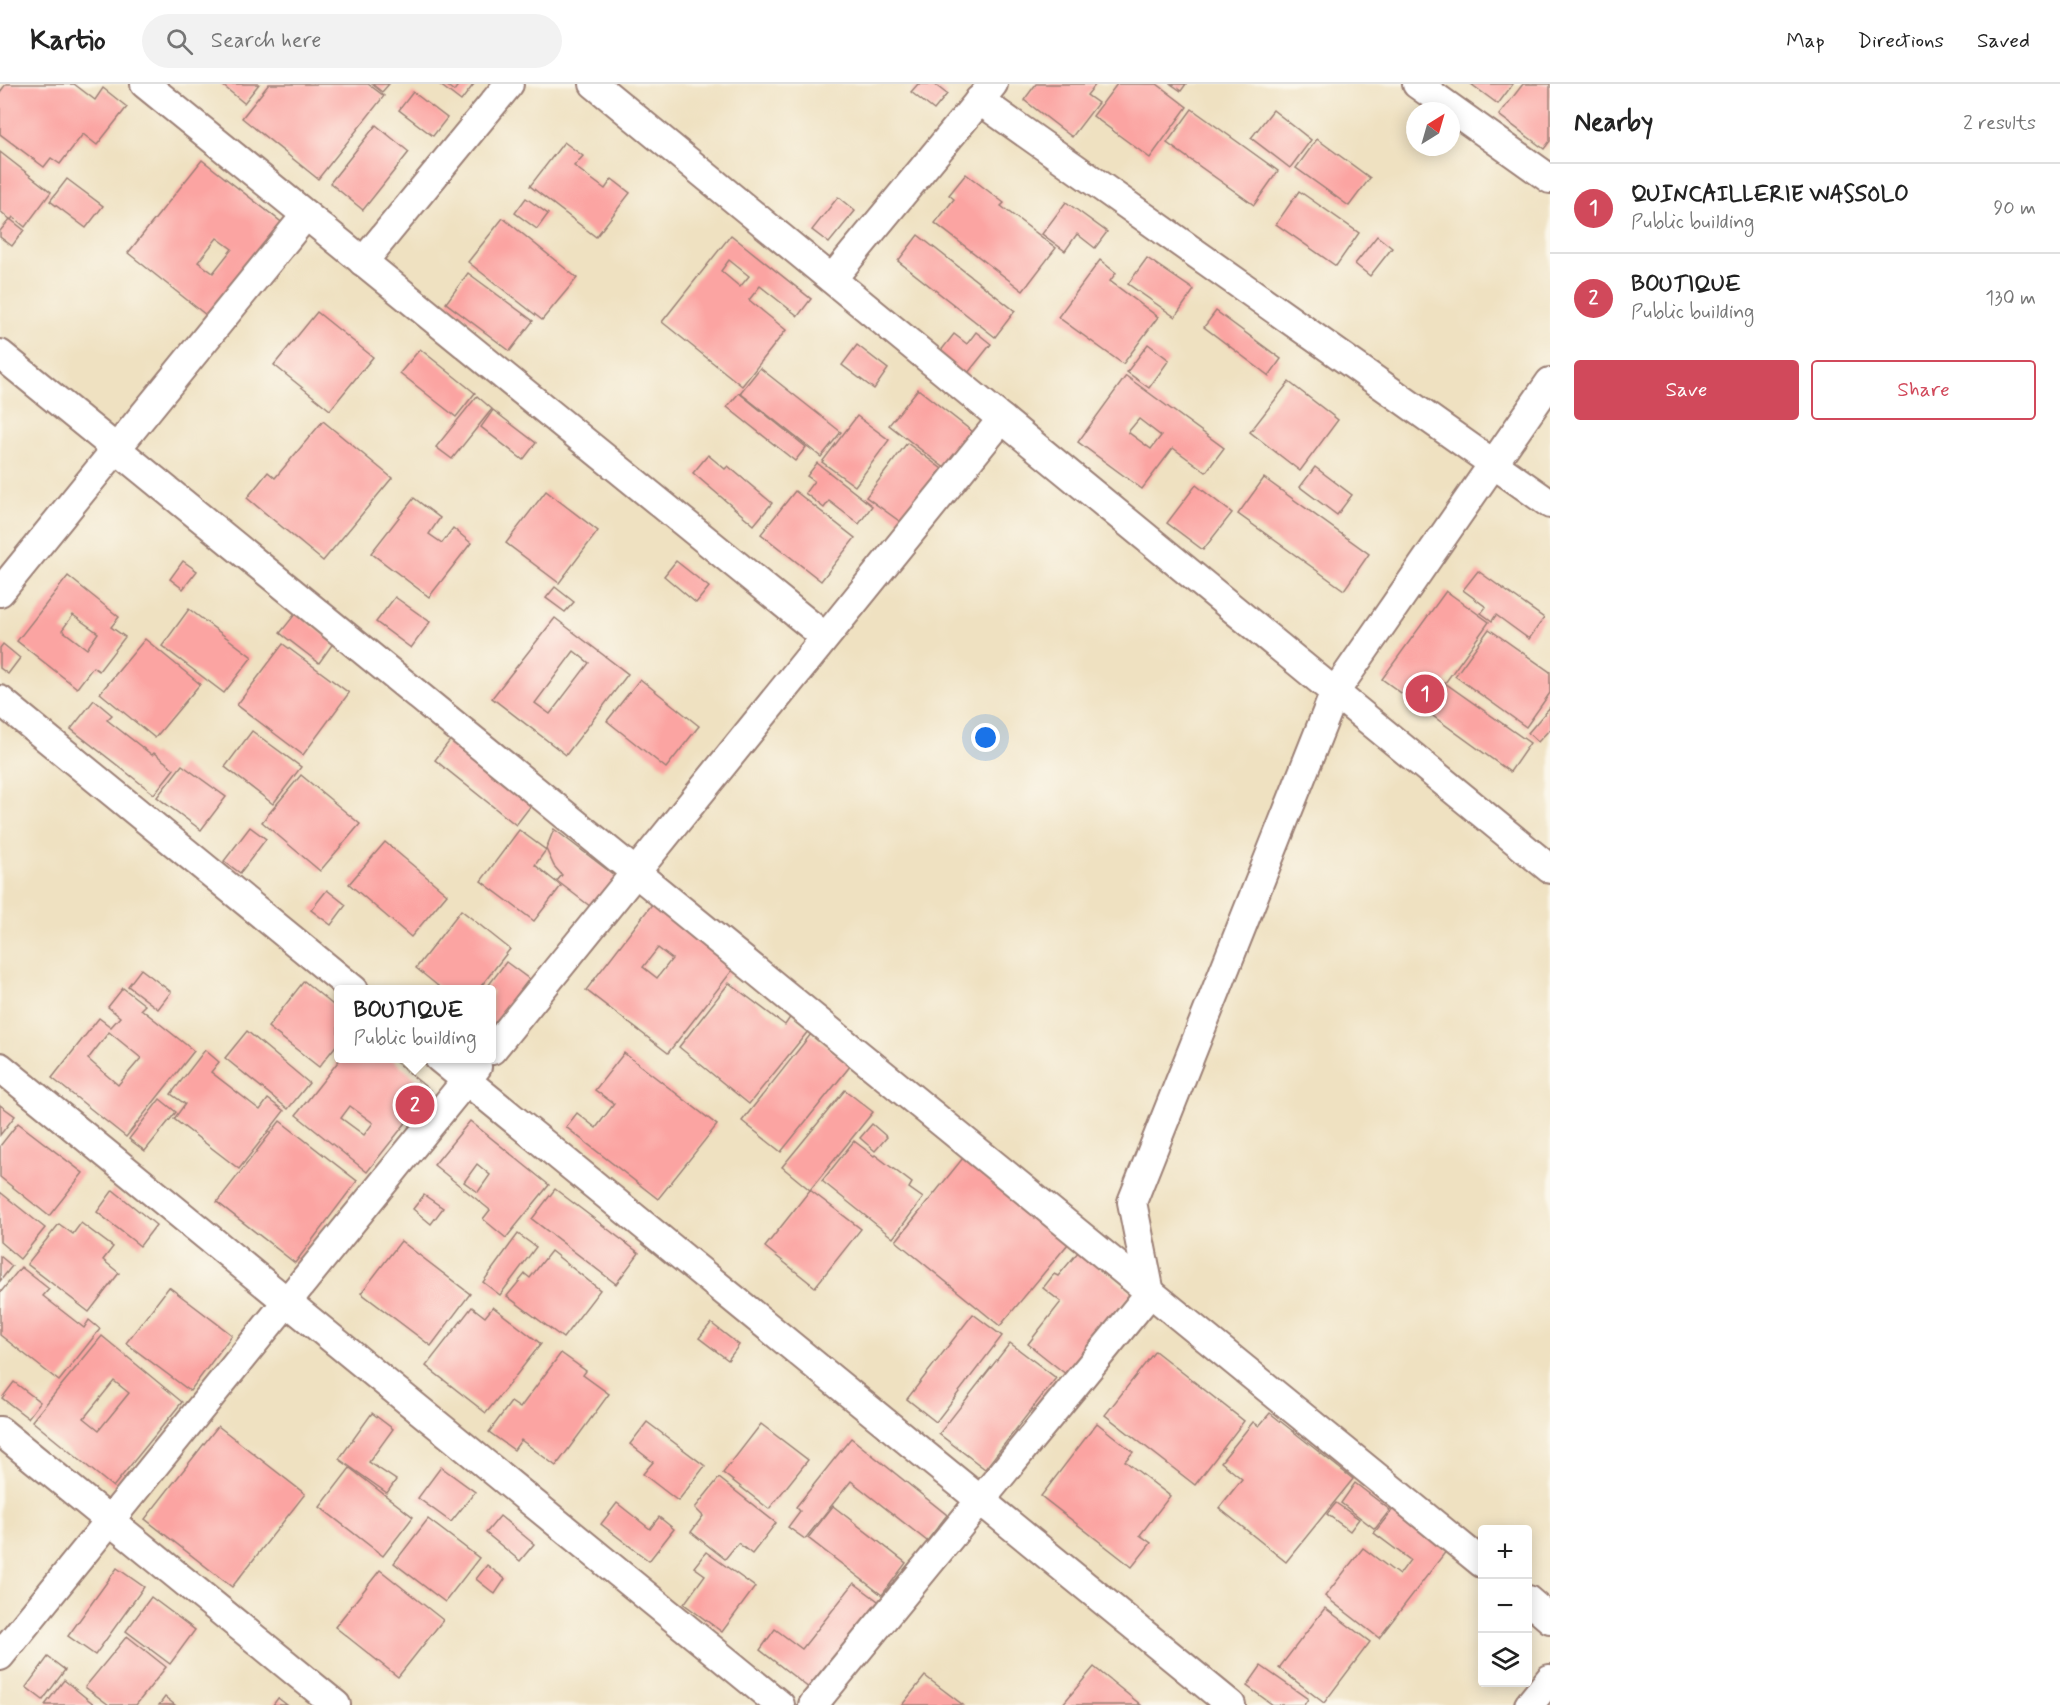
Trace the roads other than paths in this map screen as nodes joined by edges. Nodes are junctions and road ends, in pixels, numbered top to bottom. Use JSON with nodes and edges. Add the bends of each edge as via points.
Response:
{"nodes":[{"id":1,"x":145,"y":84,"type":"edge"},
{"id":2,"x":509,"y":84,"type":"edge"},
{"id":3,"x":594,"y":84,"type":"edge"},
{"id":4,"x":1417,"y":84,"type":"edge"},
{"id":5,"x":986,"y":92,"type":"edge"},
{"id":6,"x":1550,"y":179,"type":"edge"},
{"id":7,"x":306,"y":215,"type":"junction"},
{"id":8,"x":363,"y":262,"type":"junction"},
{"id":9,"x":832,"y":279,"type":"junction"},
{"id":10,"x":0,"y":354,"type":"edge"},
{"id":11,"x":1550,"y":382,"type":"edge"},
{"id":12,"x":1002,"y":419,"type":"junction"},
{"id":13,"x":116,"y":449,"type":"junction"},
{"id":14,"x":1493,"y":464,"type":"junction"},
{"id":15,"x":1550,"y":504,"type":"edge"},
{"id":16,"x":0,"y":592,"type":"edge"},
{"id":17,"x":825,"y":637,"type":"junction"},
{"id":18,"x":1335,"y":692,"type":"junction"},
{"id":19,"x":0,"y":700,"type":"edge"},
{"id":20,"x":1550,"y":869,"type":"edge"},
{"id":21,"x":635,"y":872,"type":"junction"},
{"id":22,"x":348,"y":985,"type":"edge"},
{"id":23,"x":496,"y":1045,"type":"edge"},
{"id":24,"x":444,"y":1063,"type":"edge"},
{"id":25,"x":481,"y":1063,"type":"edge"},
{"id":26,"x":0,"y":1067,"type":"edge"},
{"id":27,"x":466,"y":1081,"type":"junction"},
{"id":28,"x":1150,"y":1293,"type":"junction"},
{"id":29,"x":287,"y":1302,"type":"junction"},
{"id":30,"x":0,"y":1431,"type":"edge"},
{"id":31,"x":981,"y":1500,"type":"junction"},
{"id":32,"x":110,"y":1521,"type":"junction"},
{"id":33,"x":1478,"y":1560,"type":"edge"},
{"id":34,"x":1532,"y":1604,"type":"edge"},
{"id":35,"x":1550,"y":1618,"type":"edge"},
{"id":36,"x":0,"y":1656,"type":"edge"},
{"id":37,"x":1550,"y":1679,"type":"edge"},
{"id":38,"x":336,"y":1705,"type":"edge"},
{"id":39,"x":780,"y":1705,"type":"edge"},
{"id":40,"x":813,"y":1705,"type":"edge"},
{"id":41,"x":1231,"y":1705,"type":"edge"},
{"id":42,"x":1528,"y":1705,"type":"edge"}],
"edges":[{"from":1,"to":7,"type":"street"},
{"from":2,"to":8,"type":"street"},
{"from":3,"to":9,"type":"street"},
{"from":4,"to":6,"type":"street"},
{"from":5,"to":9,"type":"street"},
{"from":5,"to":14,"type":"street"},
{"from":7,"to":8,"type":"street"},
{"from":7,"to":13,"type":"street"},
{"from":8,"to":17,"type":"street"},
{"from":9,"to":12,"type":"street"},
{"from":10,"to":13,"type":"street"},
{"from":11,"to":14,"type":"street"},
{"from":12,"to":17,"type":"street"},
{"from":12,"to":18,"type":"street"},
{"from":13,"to":16,"type":"street"},
{"from":13,"to":21,"type":"street"},
{"from":14,"to":15,"type":"street"},
{"from":14,"to":18,"type":"street"},
{"from":17,"to":21,"type":"street"},
{"from":18,"to":20,"type":"street"},
{"from":18,"to":28,"type":"street","via":[[1132,1202]]},
{"from":19,"to":22,"type":"street"},
{"from":21,"to":23,"type":"street"},
{"from":21,"to":28,"type":"street"},
{"from":24,"to":27,"type":"street"},
{"from":25,"to":27,"type":"street"},
{"from":26,"to":29,"type":"street"},
{"from":27,"to":29,"type":"street"},
{"from":27,"to":31,"type":"street"},
{"from":28,"to":31,"type":"street"},
{"from":28,"to":33,"type":"street"},
{"from":29,"to":32,"type":"street"},
{"from":29,"to":39,"type":"street"},
{"from":30,"to":32,"type":"street"},
{"from":31,"to":40,"type":"street"},
{"from":31,"to":41,"type":"street"},
{"from":32,"to":36,"type":"street"},
{"from":32,"to":38,"type":"street"},
{"from":34,"to":35,"type":"street"},
{"from":37,"to":42,"type":"street"}]}
